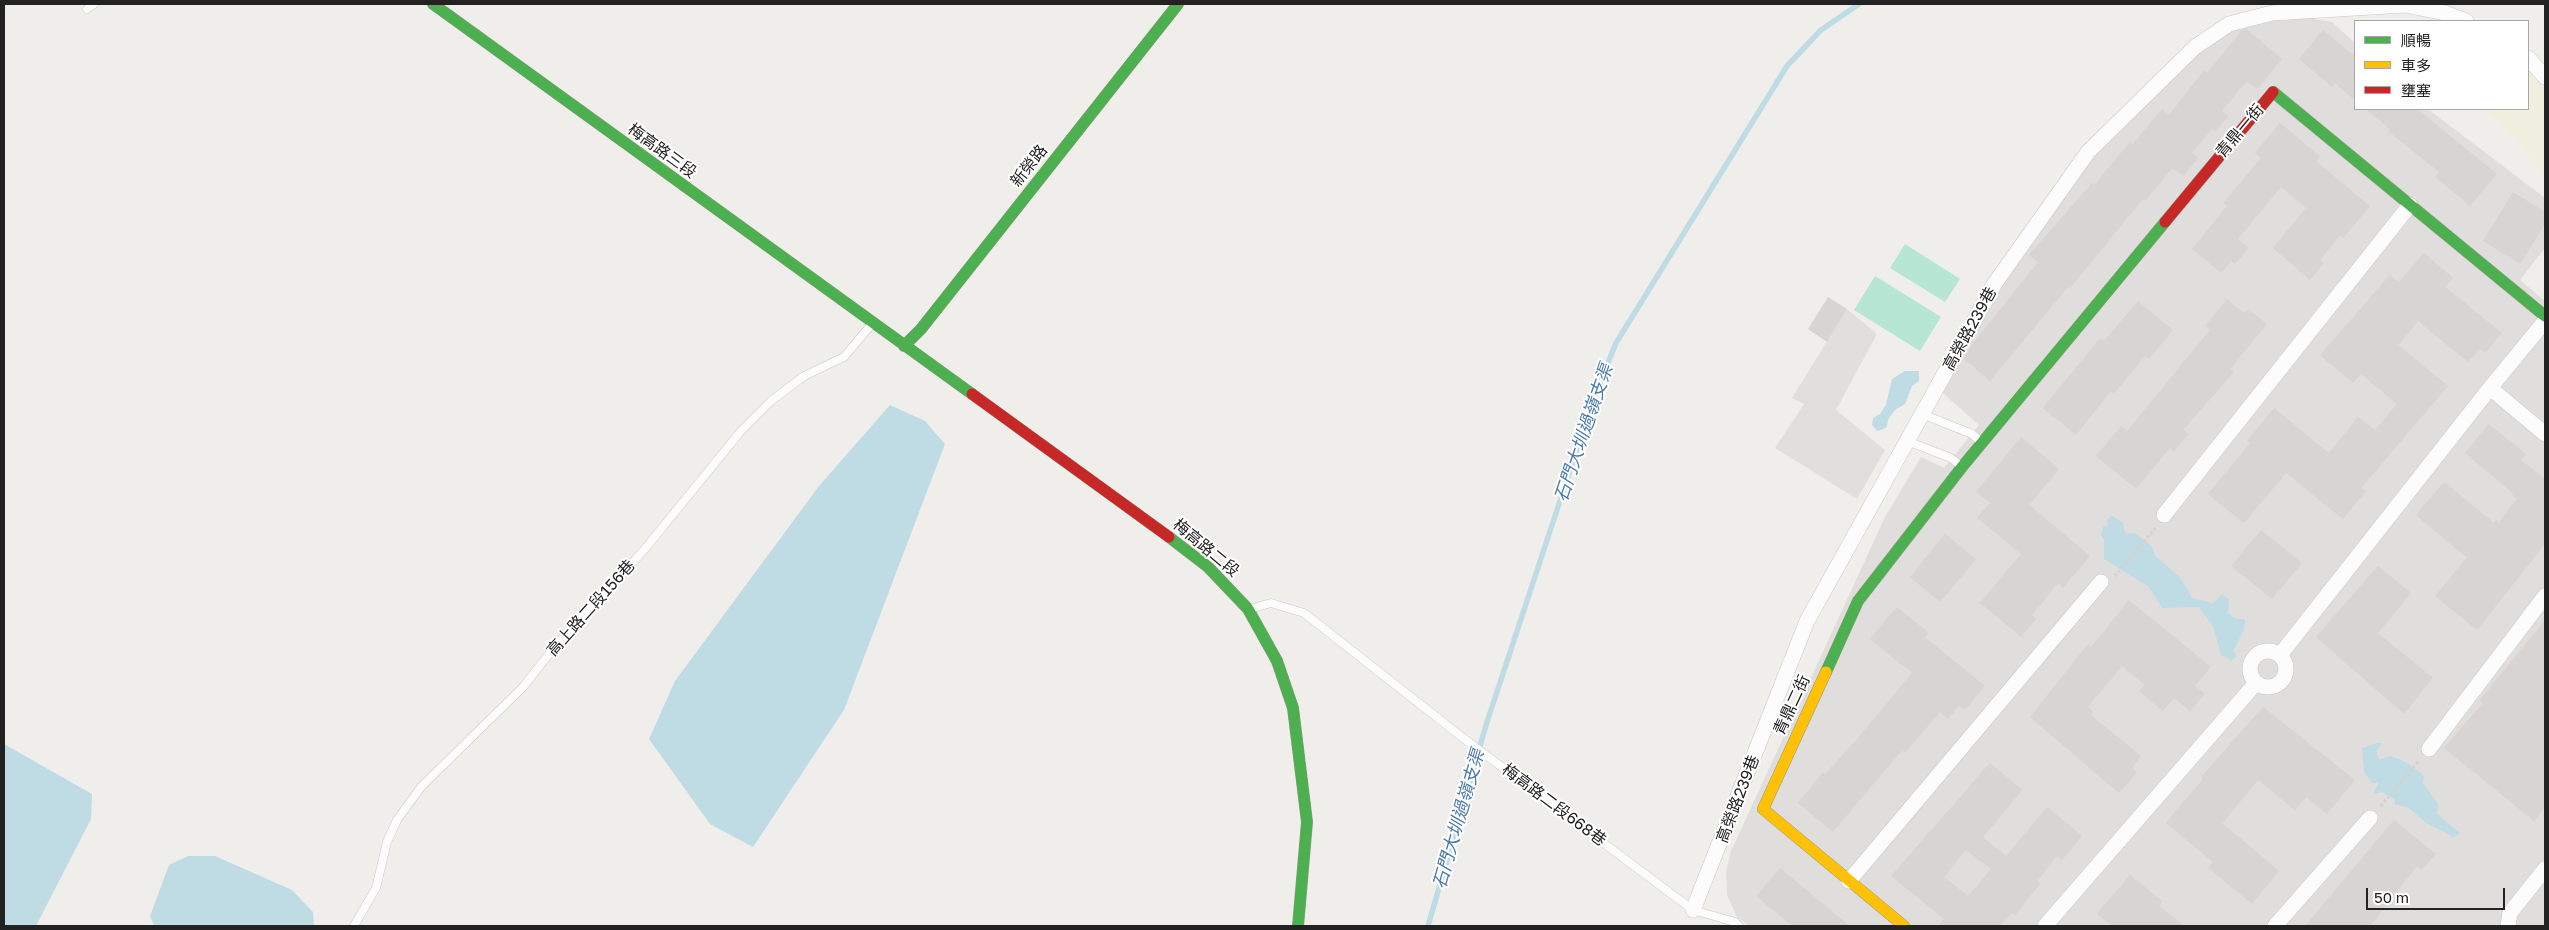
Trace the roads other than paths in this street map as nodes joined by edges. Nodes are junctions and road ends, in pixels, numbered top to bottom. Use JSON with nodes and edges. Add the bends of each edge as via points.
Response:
{"nodes":[{"id":1,"x":94,"y":4,"type":"edge"},
{"id":2,"x":434,"y":4,"type":"edge"},
{"id":3,"x":1178,"y":4,"type":"edge"},
{"id":4,"x":87,"y":9,"type":"dead end"},
{"id":5,"x":2463,"y":20,"type":"edge"},
{"id":6,"x":2529,"y":59,"type":"edge"},
{"id":7,"x":2545,"y":77,"type":"edge"},
{"id":8,"x":2410,"y":205,"type":"junction"},
{"id":9,"x":2545,"y":316,"type":"edge"},
{"id":10,"x":2545,"y":321,"type":"edge"},
{"id":11,"x":873,"y":323,"type":"junction"},
{"id":12,"x":904,"y":346,"type":"junction"},
{"id":13,"x":2490,"y":388,"type":"junction"},
{"id":14,"x":1922,"y":414,"type":"junction"},
{"id":15,"x":2545,"y":434,"type":"edge"},
{"id":16,"x":1907,"y":441,"type":"junction"},
{"id":17,"x":1982,"y":442,"type":"junction"},
{"id":18,"x":1962,"y":467,"type":"junction"},
{"id":19,"x":2164,"y":515,"type":"dead end"},
{"id":20,"x":2101,"y":582,"type":"dead end"},
{"id":21,"x":2545,"y":596,"type":"edge"},
{"id":22,"x":1248,"y":609,"type":"junction"},
{"id":23,"x":2280,"y":654,"type":"junction"},
{"id":24,"x":2256,"y":683,"type":"junction"},
{"id":25,"x":2429,"y":749,"type":"dead end"},
{"id":26,"x":2370,"y":818,"type":"dead end"},
{"id":27,"x":2545,"y":869,"type":"edge"},
{"id":28,"x":1849,"y":881,"type":"junction"},
{"id":29,"x":1694,"y":910,"type":"junction"},
{"id":30,"x":2509,"y":920,"type":"edge"},
{"id":31,"x":354,"y":926,"type":"edge"},
{"id":32,"x":1298,"y":926,"type":"edge"},
{"id":33,"x":1739,"y":926,"type":"edge"},
{"id":34,"x":1904,"y":926,"type":"edge"},
{"id":35,"x":2045,"y":926,"type":"edge"},
{"id":36,"x":2275,"y":926,"type":"edge"}],
"edges":[{"from":1,"to":4,"type":"lane"},
{"from":2,"to":11,"type":"street","name":"梅高路三段"},
{"from":3,"to":12,"type":"street","name":"新榮路","via":[[921,329]]},
{"from":5,"to":14,"type":"street","name":"高榮路239巷","via":[[2405,5],[2272,13],[2229,24],[2195,47],[2088,152],[1995,283]]},
{"from":6,"to":7,"type":"street"},
{"from":8,"to":9,"type":"street","name":"青鼎一街"},
{"from":8,"to":17,"type":"street","name":"青鼎一街","via":[[2273,92]]},
{"from":8,"to":19,"type":"street"},
{"from":10,"to":13,"type":"street"},
{"from":11,"to":12,"type":"street","name":"梅高路二段"},
{"from":11,"to":31,"type":"lane","name":"高上路二段156巷","via":[[844,357],[804,376],[771,401],[523,687],[421,787],[397,820],[387,842],[376,888]]},
{"from":12,"to":22,"type":"street","name":"梅高路二段","via":[[1173,540],[1208,567]]},
{"from":13,"to":15,"type":"street"},
{"from":13,"to":23,"type":"street"},
{"from":14,"to":16,"type":"street","name":"高榮路239巷"},
{"from":14,"to":17,"type":"lane","via":[[1972,434]]},
{"from":16,"to":18,"type":"lane","via":[[1952,458]]},
{"from":16,"to":29,"type":"street","name":"高榮路239巷","via":[[1807,621]]},
{"from":17,"to":18,"type":"street"},
{"from":18,"to":28,"type":"street","name":"青鼎二街","via":[[1858,600],[1762,809]]},
{"from":20,"to":28,"type":"street"},
{"from":21,"to":25,"type":"street"},
{"from":22,"to":29,"type":"lane","name":"梅高路二段668巷","via":[[1271,603],[1304,613],[1467,741]]},
{"from":22,"to":32,"type":"street","name":"梅高路二段","via":[[1277,661],[1293,708],[1307,822]]},
{"from":23,"to":24,"type":"street","via":[[2263,651],[2254,657],[2250,668]]},
{"from":23,"to":24,"type":"street","via":[[2286,665],[2284,678],[2274,686]]},
{"from":24,"to":35,"type":"street"},
{"from":26,"to":36,"type":"street"},
{"from":27,"to":30,"type":"street"},
{"from":28,"to":34,"type":"street","name":"青鼎二街"},
{"from":29,"to":33,"type":"lane","name":"梅高路二段668巷"}]}
